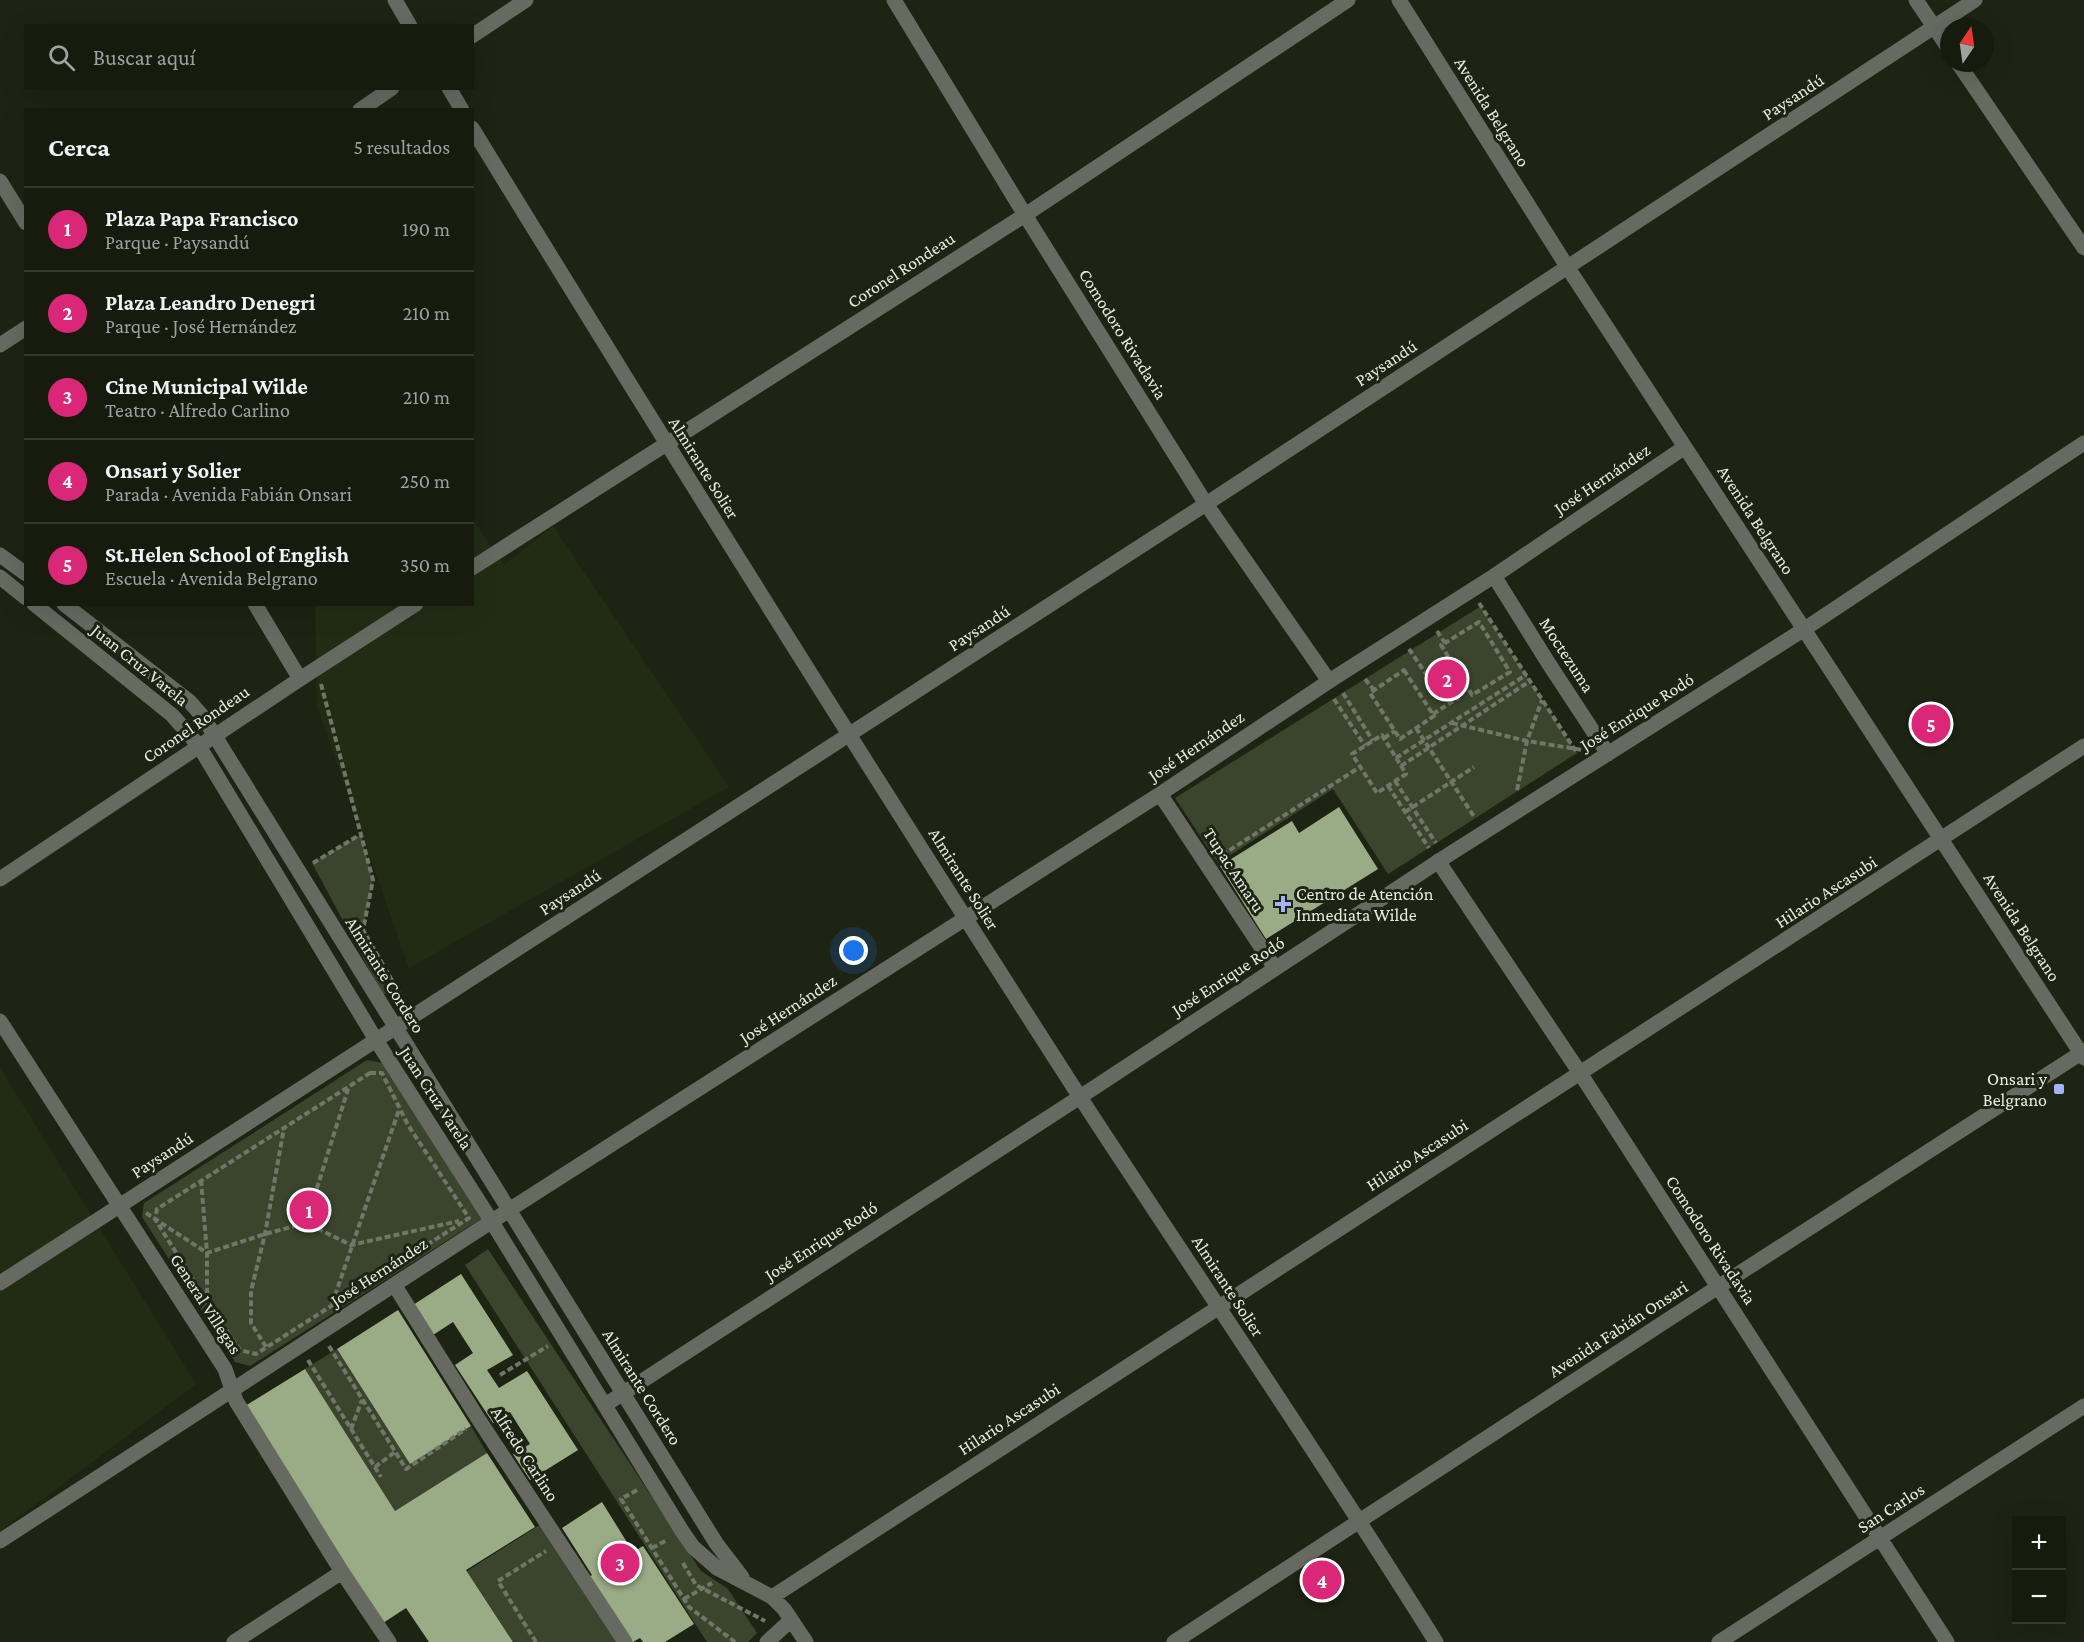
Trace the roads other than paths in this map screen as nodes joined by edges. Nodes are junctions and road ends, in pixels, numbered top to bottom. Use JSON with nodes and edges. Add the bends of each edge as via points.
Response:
{"nodes":[{"id":1,"x":395,"y":0,"type":"edge"},
{"id":2,"x":526,"y":0,"type":"edge"},
{"id":3,"x":894,"y":0,"type":"edge"},
{"id":4,"x":1348,"y":0,"type":"edge"},
{"id":5,"x":1399,"y":0,"type":"edge"},
{"id":6,"x":1916,"y":0,"type":"edge"},
{"id":7,"x":1975,"y":0,"type":"edge"},
{"id":8,"x":409,"y":24,"type":"edge"},
{"id":9,"x":1934,"y":28,"type":"junction"},
{"id":10,"x":474,"y":35,"type":"edge"},
{"id":11,"x":1940,"y":37,"type":"edge"},
{"id":12,"x":1964,"y":72,"type":"edge"},
{"id":13,"x":389,"y":90,"type":"edge"},
{"id":14,"x":450,"y":90,"type":"edge"},
{"id":15,"x":363,"y":108,"type":"edge"},
{"id":16,"x":461,"y":108,"type":"edge"},
{"id":17,"x":474,"y":131,"type":"edge"},
{"id":18,"x":0,"y":181,"type":"edge"},
{"id":19,"x":1025,"y":215,"type":"junction"},
{"id":20,"x":24,"y":220,"type":"edge"},
{"id":21,"x":2084,"y":248,"type":"edge"},
{"id":22,"x":1568,"y":268,"type":"junction"},
{"id":23,"x":24,"y":329,"type":"edge"},
{"id":24,"x":0,"y":345,"type":"edge"},
{"id":25,"x":2084,"y":443,"type":"edge"},
{"id":26,"x":665,"y":444,"type":"junction"},
{"id":27,"x":1685,"y":447,"type":"junction"},
{"id":28,"x":1206,"y":504,"type":"junction"},
{"id":29,"x":0,"y":555,"type":"edge"},
{"id":30,"x":474,"y":567,"type":"edge"},
{"id":31,"x":24,"y":573,"type":"edge"},
{"id":32,"x":1494,"y":576,"type":"junction"},
{"id":33,"x":0,"y":577,"type":"edge"},
{"id":34,"x":24,"y":596,"type":"edge"},
{"id":35,"x":37,"y":606,"type":"edge"},
{"id":36,"x":67,"y":606,"type":"edge"},
{"id":37,"x":256,"y":606,"type":"edge"},
{"id":38,"x":413,"y":606,"type":"edge"},
{"id":39,"x":1803,"y":630,"type":"junction"},
{"id":40,"x":300,"y":679,"type":"junction"},
{"id":41,"x":1329,"y":681,"type":"junction"},
{"id":42,"x":215,"y":735,"type":"junction"},
{"id":43,"x":849,"y":735,"type":"junction"},
{"id":44,"x":199,"y":746,"type":"junction"},
{"id":45,"x":2084,"y":746,"type":"edge"},
{"id":46,"x":1608,"y":754,"type":"junction"},
{"id":47,"x":1160,"y":794,"type":"junction"},
{"id":48,"x":1942,"y":840,"type":"junction"},
{"id":49,"x":1442,"y":859,"type":"junction"},
{"id":50,"x":0,"y":879,"type":"edge"},
{"id":51,"x":965,"y":918,"type":"junction"},
{"id":52,"x":1275,"y":968,"type":"junction"},
{"id":53,"x":0,"y":1021,"type":"edge"},
{"id":54,"x":395,"y":1028,"type":"junction"},
{"id":55,"x":376,"y":1040,"type":"junction"},
{"id":56,"x":2083,"y":1054,"type":"edge"},
{"id":57,"x":1580,"y":1073,"type":"junction"},
{"id":58,"x":1080,"y":1097,"type":"junction"},
{"id":59,"x":119,"y":1205,"type":"junction"},
{"id":60,"x":509,"y":1211,"type":"junction"},
{"id":61,"x":490,"y":1218,"type":"junction"},
{"id":62,"x":0,"y":1283,"type":"edge"},
{"id":63,"x":394,"y":1286,"type":"junction"},
{"id":64,"x":1718,"y":1287,"type":"junction"},
{"id":65,"x":1218,"y":1306,"type":"junction"},
{"id":66,"x":231,"y":1390,"type":"junction"},
{"id":67,"x":623,"y":1393,"type":"junction"},
{"id":68,"x":605,"y":1405,"type":"junction"},
{"id":69,"x":2084,"y":1406,"type":"edge"},
{"id":70,"x":1360,"y":1521,"type":"junction"},
{"id":71,"x":1881,"y":1538,"type":"junction"},
{"id":72,"x":0,"y":1541,"type":"edge"},
{"id":73,"x":342,"y":1572,"type":"junction"},
{"id":74,"x":748,"y":1584,"type":"junction"},
{"id":75,"x":772,"y":1597,"type":"junction"},
{"id":76,"x":791,"y":1620,"type":"junction"},
{"id":77,"x":234,"y":1642,"type":"edge"},
{"id":78,"x":388,"y":1642,"type":"edge"},
{"id":79,"x":625,"y":1642,"type":"edge"},
{"id":80,"x":767,"y":1642,"type":"edge"},
{"id":81,"x":806,"y":1642,"type":"edge"},
{"id":82,"x":1174,"y":1642,"type":"edge"},
{"id":83,"x":1436,"y":1642,"type":"edge"},
{"id":84,"x":1719,"y":1642,"type":"edge"},
{"id":85,"x":1947,"y":1642,"type":"edge"}],
"edges":[{"from":1,"to":8,"type":"street"},
{"from":2,"to":10,"type":"street"},
{"from":3,"to":19,"type":"street","name":"Comodoro Rivadavia"},
{"from":4,"to":19,"type":"street","name":"Coronel Rondeau"},
{"from":5,"to":22,"type":"street","name":"Avenida Belgrano"},
{"from":6,"to":9,"type":"street"},
{"from":7,"to":9,"type":"street","name":"Paysandú"},
{"from":9,"to":11,"type":"street"},
{"from":9,"to":22,"type":"street","name":"Paysandú"},
{"from":12,"to":21,"type":"street"},
{"from":13,"to":15,"type":"street"},
{"from":14,"to":16,"type":"street"},
{"from":17,"to":26,"type":"street","name":"Almirante Solier"},
{"from":18,"to":20,"type":"street"},
{"from":19,"to":26,"type":"street","name":"Coronel Rondeau"},
{"from":19,"to":28,"type":"street","name":"Comodoro Rivadavia"},
{"from":22,"to":27,"type":"street","name":"Avenida Belgrano"},
{"from":22,"to":28,"type":"street","name":"Paysandú"},
{"from":23,"to":24,"type":"street"},
{"from":25,"to":39,"type":"street","name":"José Enrique Rodó"},
{"from":26,"to":30,"type":"street","name":"Coronel Rondeau"},
{"from":26,"to":43,"type":"street","name":"Almirante Solier"},
{"from":27,"to":32,"type":"street","name":"José Hernández"},
{"from":27,"to":39,"type":"street","name":"Avenida Belgrano"},
{"from":28,"to":41,"type":"street","name":"Comodoro Rivadavia"},
{"from":28,"to":43,"type":"street","name":"Paysandú"},
{"from":29,"to":31,"type":"street"},
{"from":32,"to":41,"type":"street","name":"José Hernández"},
{"from":32,"to":46,"type":"street","name":"Moctezuma"},
{"from":33,"to":34,"type":"street"},
{"from":35,"to":44,"type":"street","name":"Juan Cruz Varela","via":[[172,714]]},
{"from":36,"to":42,"type":"street","name":"Almirante Cordero","via":[[190,702]]},
{"from":37,"to":40,"type":"street"},
{"from":38,"to":40,"type":"street","name":"Coronel Rondeau"},
{"from":39,"to":46,"type":"street","name":"José Enrique Rodó"},
{"from":39,"to":48,"type":"street","name":"Avenida Belgrano"},
{"from":40,"to":42,"type":"street","name":"Coronel Rondeau"},
{"from":41,"to":47,"type":"street","name":"José Hernández"},
{"from":42,"to":44,"type":"street","name":"Coronel Rondeau"},
{"from":42,"to":54,"type":"street","name":"Almirante Cordero"},
{"from":43,"to":51,"type":"street","name":"Almirante Solier"},
{"from":43,"to":54,"type":"street","name":"Paysandú"},
{"from":44,"to":50,"type":"street","name":"Coronel Rondeau"},
{"from":44,"to":55,"type":"street","name":"Juan Cruz Varela"},
{"from":45,"to":48,"type":"street","name":"Hilario Ascasubi"},
{"from":46,"to":49,"type":"street","name":"José Enrique Rodó"},
{"from":47,"to":51,"type":"street","name":"José Hernández"},
{"from":47,"to":52,"type":"street","name":"Tupac Amaru"},
{"from":48,"to":56,"type":"street","name":"Avenida Belgrano"},
{"from":48,"to":57,"type":"street","name":"Hilario Ascasubi"},
{"from":49,"to":52,"type":"street","name":"José Enrique Rodó"},
{"from":49,"to":57,"type":"street","name":"Comodoro Rivadavia"},
{"from":51,"to":58,"type":"street","name":"Almirante Solier"},
{"from":51,"to":60,"type":"street","name":"José Hernández"},
{"from":52,"to":58,"type":"street","name":"José Enrique Rodó"},
{"from":53,"to":59,"type":"street","name":"General Villegas"},
{"from":54,"to":55,"type":"street","name":"Paysandú"},
{"from":54,"to":60,"type":"street","name":"Almirante Cordero"},
{"from":55,"to":59,"type":"street","name":"Paysandú"},
{"from":55,"to":61,"type":"street","name":"Juan Cruz Varela"},
{"from":56,"to":64,"type":"street","name":"Avenida Fabián Onsari"},
{"from":57,"to":64,"type":"street","name":"Comodoro Rivadavia"},
{"from":57,"to":65,"type":"street","name":"Hilario Ascasubi"},
{"from":58,"to":65,"type":"street","name":"Almirante Solier"},
{"from":58,"to":67,"type":"street","name":"José Enrique Rodó"},
{"from":59,"to":62,"type":"street","name":"Paysandú"},
{"from":59,"to":66,"type":"street","name":"General Villegas","via":[[225,1369]]},
{"from":60,"to":61,"type":"street","name":"José Hernández"},
{"from":60,"to":67,"type":"street","name":"Almirante Cordero"},
{"from":61,"to":63,"type":"street","name":"José Hernández"},
{"from":61,"to":68,"type":"street","name":"Juan Cruz Varela"},
{"from":63,"to":66,"type":"street","name":"José Hernández"},
{"from":63,"to":79,"type":"street","name":"Alfredo Carlino"},
{"from":64,"to":70,"type":"street","name":"Avenida Fabián Onsari"},
{"from":64,"to":71,"type":"street","name":"Comodoro Rivadavia"},
{"from":65,"to":70,"type":"street","name":"Almirante Solier"},
{"from":65,"to":75,"type":"street","name":"Hilario Ascasubi"},
{"from":66,"to":72,"type":"street","name":"José Hernández"},
{"from":66,"to":73,"type":"street","name":"General Villegas"},
{"from":67,"to":68,"type":"street","name":"José Enrique Rodó"},
{"from":67,"to":74,"type":"street","name":"Almirante Cordero","via":[[716,1543]]},
{"from":68,"to":74,"type":"street","name":"Juan Cruz Varela","via":[[693,1547],[717,1568]]},
{"from":69,"to":71,"type":"street","name":"San Carlos"},
{"from":70,"to":82,"type":"street","name":"Avenida Fabián Onsari"},
{"from":70,"to":83,"type":"street","name":"Almirante Solier"},
{"from":71,"to":84,"type":"street","name":"San Carlos"},
{"from":71,"to":85,"type":"street","name":"Comodoro Rivadavia"},
{"from":73,"to":77,"type":"street"},
{"from":73,"to":78,"type":"street","name":"General Villegas"},
{"from":74,"to":75,"type":"street","name":"Juan Cruz Varela"},
{"from":75,"to":76,"type":"street","name":"Juan Cruz Varela"},
{"from":76,"to":80,"type":"street"},
{"from":76,"to":81,"type":"street"}]}
